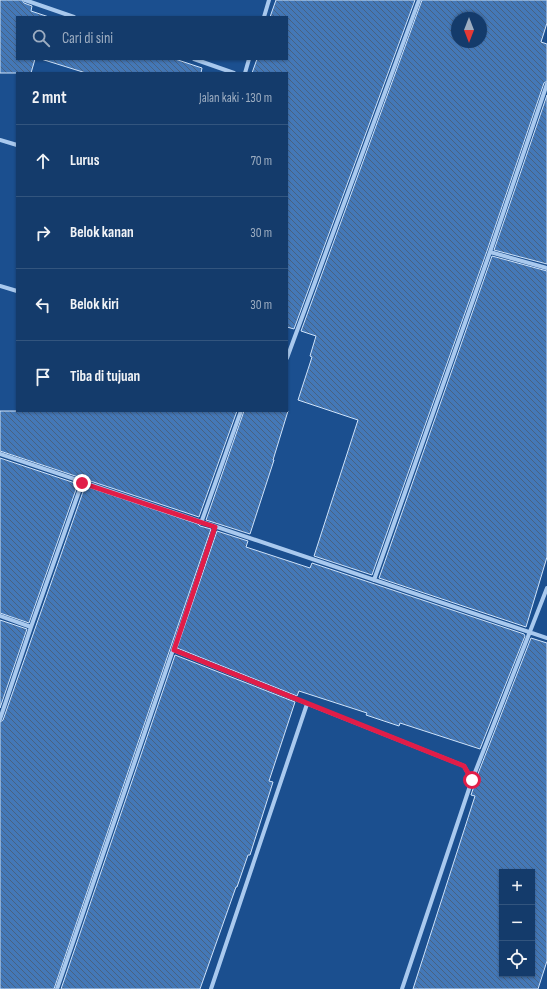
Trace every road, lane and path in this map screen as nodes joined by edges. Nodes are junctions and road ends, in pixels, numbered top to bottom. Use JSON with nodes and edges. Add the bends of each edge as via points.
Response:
{"nodes":[{"id":1,"x":25,"y":0,"type":"edge"},
{"id":2,"x":270,"y":0,"type":"edge"},
{"id":3,"x":419,"y":0,"type":"edge"},
{"id":4,"x":71,"y":16,"type":"edge"},
{"id":5,"x":264,"y":16,"type":"edge"},
{"id":6,"x":197,"y":60,"type":"edge"},
{"id":7,"x":249,"y":60,"type":"edge"},
{"id":8,"x":231,"y":72,"type":"edge"},
{"id":9,"x":244,"y":72,"type":"edge"},
{"id":10,"x":547,"y":84,"type":"edge"},
{"id":11,"x":0,"y":140,"type":"edge"},
{"id":12,"x":16,"y":145,"type":"edge"},
{"id":13,"x":490,"y":252,"type":"junction"},
{"id":14,"x":547,"y":268,"type":"edge"},
{"id":15,"x":0,"y":286,"type":"edge"},
{"id":16,"x":16,"y":292,"type":"edge"},
{"id":17,"x":288,"y":355,"type":"edge"},
{"id":18,"x":241,"y":412,"type":"edge"},
{"id":19,"x":0,"y":454,"type":"edge"},
{"id":20,"x":82,"y":483,"type":"junction"},
{"id":21,"x":200,"y":522,"type":"junction"},
{"id":22,"x":215,"y":527,"type":"junction"},
{"id":23,"x":374,"y":580,"type":"junction"},
{"id":24,"x":547,"y":588,"type":"edge"},
{"id":25,"x":0,"y":616,"type":"edge"},
{"id":26,"x":31,"y":627,"type":"junction"},
{"id":27,"x":529,"y":632,"type":"junction"},
{"id":28,"x":547,"y":638,"type":"edge"},
{"id":29,"x":174,"y":650,"type":"junction"},
{"id":30,"x":307,"y":704,"type":"junction"},
{"id":31,"x":0,"y":719,"type":"edge"},
{"id":32,"x":472,"y":780,"type":"junction"},
{"id":33,"x":57,"y":989,"type":"edge"},
{"id":34,"x":211,"y":989,"type":"edge"},
{"id":35,"x":402,"y":989,"type":"edge"}],
"edges":[{"from":1,"to":4,"type":"street"},
{"from":2,"to":5,"type":"street"},
{"from":3,"to":17,"type":"street"},
{"from":6,"to":8,"type":"street"},
{"from":7,"to":9,"type":"street"},
{"from":10,"to":13,"type":"street"},
{"from":11,"to":12,"type":"street"},
{"from":13,"to":14,"type":"street"},
{"from":13,"to":23,"type":"street"},
{"from":15,"to":16,"type":"street"},
{"from":18,"to":21,"type":"street"},
{"from":19,"to":20,"type":"street"},
{"from":20,"to":21,"type":"street"},
{"from":20,"to":26,"type":"street"},
{"from":21,"to":22,"type":"street"},
{"from":22,"to":23,"type":"street"},
{"from":22,"to":29,"type":"street"},
{"from":23,"to":27,"type":"street"},
{"from":24,"to":27,"type":"street"},
{"from":25,"to":26,"type":"street"},
{"from":26,"to":31,"type":"street"},
{"from":27,"to":28,"type":"street"},
{"from":27,"to":32,"type":"street"},
{"from":29,"to":30,"type":"street"},
{"from":29,"to":33,"type":"street"},
{"from":30,"to":32,"type":"street","via":[[464,766]]},
{"from":30,"to":34,"type":"street"},
{"from":32,"to":35,"type":"street"}]}
